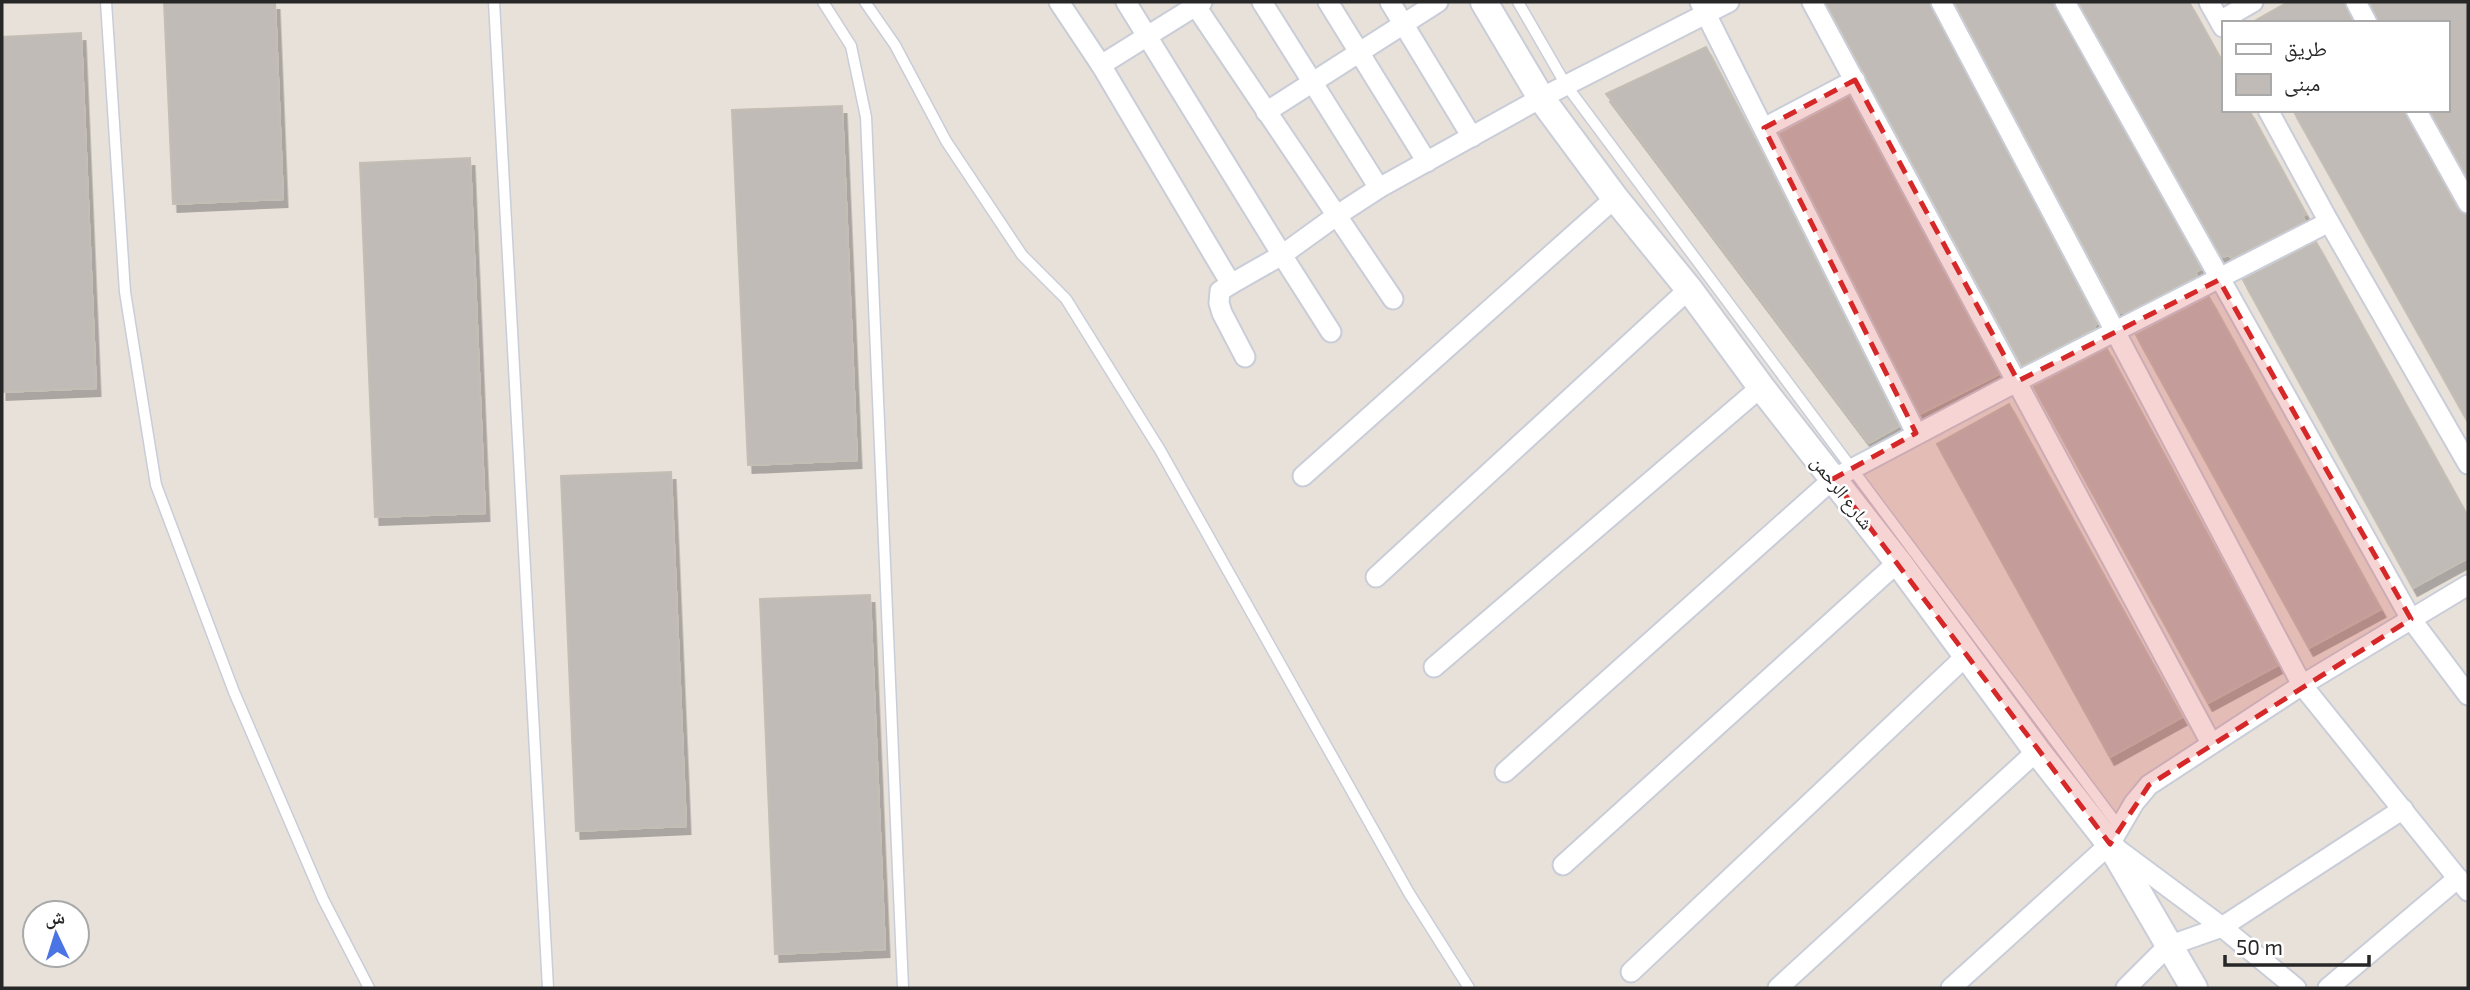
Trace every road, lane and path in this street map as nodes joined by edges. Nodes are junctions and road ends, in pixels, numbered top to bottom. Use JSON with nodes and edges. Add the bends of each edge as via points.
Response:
{"nodes":[{"id":1,"x":106,"y":2,"type":"edge"},
{"id":2,"x":494,"y":2,"type":"edge"},
{"id":3,"x":823,"y":2,"type":"edge"},
{"id":4,"x":865,"y":2,"type":"edge"},
{"id":5,"x":1059,"y":2,"type":"edge"},
{"id":6,"x":1126,"y":2,"type":"edge"},
{"id":7,"x":1262,"y":2,"type":"edge"},
{"id":8,"x":1328,"y":2,"type":"edge"},
{"id":9,"x":1390,"y":2,"type":"edge"},
{"id":10,"x":1438,"y":2,"type":"edge"},
{"id":11,"x":1484,"y":2,"type":"edge"},
{"id":12,"x":1518,"y":2,"type":"edge"},
{"id":13,"x":1729,"y":2,"type":"edge"},
{"id":14,"x":1812,"y":2,"type":"edge"},
{"id":15,"x":1941,"y":2,"type":"edge"},
{"id":16,"x":2065,"y":2,"type":"edge"},
{"id":17,"x":2209,"y":2,"type":"edge"},
{"id":18,"x":2253,"y":2,"type":"edge"},
{"id":19,"x":2356,"y":2,"type":"edge"},
{"id":20,"x":1197,"y":3,"type":"edge"},
{"id":21,"x":1703,"y":7,"type":"edge"},
{"id":22,"x":2225,"y":21,"type":"edge"},
{"id":23,"x":2366,"y":21,"type":"edge"},
{"id":24,"x":1403,"y":23,"type":"junction"},
{"id":25,"x":2221,"y":24,"type":"edge"},
{"id":26,"x":1147,"y":36,"type":"junction"},
{"id":27,"x":1360,"y":54,"type":"junction"},
{"id":28,"x":1101,"y":65,"type":"junction"},
{"id":29,"x":1855,"y":80,"type":"junction"},
{"id":30,"x":1313,"y":83,"type":"junction"},
{"id":31,"x":1566,"y":85,"type":"junction"},
{"id":32,"x":1541,"y":98,"type":"junction"},
{"id":33,"x":1266,"y":112,"type":"junction"},
{"id":34,"x":2269,"y":112,"type":"edge"},
{"id":35,"x":2417,"y":112,"type":"edge"},
{"id":36,"x":1764,"y":128,"type":"junction"},
{"id":37,"x":1472,"y":137,"type":"junction"},
{"id":38,"x":1427,"y":162,"type":"junction"},
{"id":39,"x":1380,"y":188,"type":"junction"},
{"id":40,"x":1615,"y":198,"type":"junction"},
{"id":41,"x":2468,"y":202,"type":"edge"},
{"id":42,"x":1336,"y":216,"type":"junction"},
{"id":43,"x":2329,"y":222,"type":"junction"},
{"id":44,"x":1282,"y":255,"type":"junction"},
{"id":45,"x":2219,"y":280,"type":"junction"},
{"id":46,"x":1231,"y":285,"type":"junction"},
{"id":47,"x":1689,"y":289,"type":"junction"},
{"id":48,"x":1393,"y":299,"type":"dead end"},
{"id":49,"x":1331,"y":332,"type":"dead end"},
{"id":50,"x":2114,"y":332,"type":"junction"},
{"id":51,"x":1245,"y":357,"type":"dead end"},
{"id":52,"x":2018,"y":380,"type":"junction"},
{"id":53,"x":1760,"y":387,"type":"junction"},
{"id":54,"x":1916,"y":433,"type":"junction"},
{"id":55,"x":2468,"y":464,"type":"edge"},
{"id":56,"x":1843,"y":474,"type":"junction"},
{"id":57,"x":1303,"y":476,"type":"dead end"},
{"id":58,"x":1898,"y":562,"type":"junction"},
{"id":59,"x":1376,"y":577,"type":"dead end"},
{"id":60,"x":2468,"y":585,"type":"edge"},
{"id":61,"x":2411,"y":619,"type":"junction"},
{"id":62,"x":1967,"y":655,"type":"junction"},
{"id":63,"x":1434,"y":667,"type":"dead end"},
{"id":64,"x":2302,"y":685,"type":"junction"},
{"id":65,"x":2468,"y":695,"type":"edge"},
{"id":66,"x":2211,"y":743,"type":"junction"},
{"id":67,"x":2037,"y":751,"type":"junction"},
{"id":68,"x":1505,"y":772,"type":"dead end"},
{"id":69,"x":2403,"y":809,"type":"junction"},
{"id":70,"x":2115,"y":836,"type":"junction"},
{"id":71,"x":1563,"y":865,"type":"dead end"},
{"id":72,"x":2463,"y":885,"type":"edge"},
{"id":73,"x":2222,"y":927,"type":"junction"},
{"id":74,"x":2168,"y":946,"type":"junction"},
{"id":75,"x":1631,"y":972,"type":"dead end"},
{"id":76,"x":369,"y":988,"type":"edge"},
{"id":77,"x":548,"y":988,"type":"edge"},
{"id":78,"x":903,"y":988,"type":"edge"},
{"id":79,"x":1469,"y":988,"type":"edge"},
{"id":80,"x":1778,"y":988,"type":"edge"},
{"id":81,"x":1951,"y":988,"type":"edge"},
{"id":82,"x":2126,"y":988,"type":"edge"},
{"id":83,"x":2194,"y":988,"type":"edge"},
{"id":84,"x":2296,"y":988,"type":"edge"},
{"id":85,"x":2328,"y":988,"type":"edge"}],
"edges":[{"from":1,"to":76,"type":"lane","via":[[125,292],[156,485],[234,692],[323,899]]},
{"from":2,"to":77,"type":"lane"},
{"from":3,"to":78,"type":"lane","via":[[851,46],[866,117]]},
{"from":4,"to":79,"type":"lane","via":[[895,45],[946,141],[1022,255],[1066,299],[1153,439],[1409,893]]},
{"from":5,"to":28,"type":"street"},
{"from":6,"to":26,"type":"street"},
{"from":7,"to":30,"type":"street"},
{"from":8,"to":27,"type":"street"},
{"from":9,"to":24,"type":"street"},
{"from":10,"to":24,"type":"street"},
{"from":11,"to":32,"type":"street","name":"شارع الرحمن"},
{"from":12,"to":31,"type":"lane"},
{"from":13,"to":21,"type":"street"},
{"from":14,"to":29,"type":"street"},
{"from":15,"to":50,"type":"street"},
{"from":16,"to":45,"type":"street"},
{"from":17,"to":25,"type":"street"},
{"from":18,"to":22,"type":"street"},
{"from":19,"to":23,"type":"street"},
{"from":20,"to":26,"type":"street"},
{"from":20,"to":33,"type":"street"},
{"from":21,"to":31,"type":"street"},
{"from":21,"to":36,"type":"street"},
{"from":24,"to":27,"type":"street"},
{"from":24,"to":37,"type":"street"},
{"from":26,"to":28,"type":"street"},
{"from":26,"to":44,"type":"street"},
{"from":27,"to":30,"type":"street"},
{"from":27,"to":38,"type":"street"},
{"from":28,"to":46,"type":"street"},
{"from":29,"to":36,"type":"street"},
{"from":29,"to":52,"type":"street"},
{"from":30,"to":33,"type":"street"},
{"from":30,"to":39,"type":"street"},
{"from":31,"to":32,"type":"street"},
{"from":31,"to":56,"type":"lane"},
{"from":32,"to":37,"type":"street"},
{"from":32,"to":40,"type":"street","name":"شارع الرحمن"},
{"from":33,"to":42,"type":"street"},
{"from":34,"to":43,"type":"street"},
{"from":35,"to":41,"type":"street"},
{"from":36,"to":54,"type":"street"},
{"from":37,"to":38,"type":"street"},
{"from":38,"to":39,"type":"street"},
{"from":39,"to":42,"type":"street"},
{"from":40,"to":47,"type":"street","name":"شارع الرحمن"},
{"from":40,"to":57,"type":"street"},
{"from":42,"to":44,"type":"street"},
{"from":42,"to":48,"type":"street"},
{"from":43,"to":45,"type":"street"},
{"from":43,"to":55,"type":"street"},
{"from":44,"to":46,"type":"street"},
{"from":44,"to":49,"type":"street"},
{"from":45,"to":50,"type":"street"},
{"from":45,"to":61,"type":"street"},
{"from":46,"to":51,"type":"street","via":[[1220,291],[1219,303]]},
{"from":47,"to":53,"type":"street","name":"شارع الرحمن"},
{"from":47,"to":59,"type":"street"},
{"from":50,"to":52,"type":"street"},
{"from":50,"to":64,"type":"street"},
{"from":52,"to":54,"type":"street"},
{"from":52,"to":66,"type":"street"},
{"from":53,"to":56,"type":"street","name":"شارع الرحمن"},
{"from":53,"to":63,"type":"street"},
{"from":54,"to":56,"type":"street"},
{"from":56,"to":58,"type":"street","name":"شارع الرحمن"},
{"from":56,"to":68,"type":"street"},
{"from":56,"to":70,"type":"lane"},
{"from":58,"to":62,"type":"street","name":"شارع الرحمن"},
{"from":58,"to":71,"type":"street"},
{"from":60,"to":61,"type":"street"},
{"from":61,"to":64,"type":"street"},
{"from":61,"to":65,"type":"street"},
{"from":62,"to":67,"type":"street","name":"شارع الرحمن"},
{"from":62,"to":75,"type":"street"},
{"from":64,"to":66,"type":"street"},
{"from":64,"to":69,"type":"street"},
{"from":66,"to":70,"type":"street","via":[[2149,785]]},
{"from":67,"to":70,"type":"street","name":"شارع الرحمن"},
{"from":67,"to":80,"type":"street"},
{"from":69,"to":72,"type":"street"},
{"from":69,"to":73,"type":"street"},
{"from":70,"to":73,"type":"street"},
{"from":70,"to":74,"type":"street","name":"شارع الرحمن"},
{"from":70,"to":81,"type":"street"},
{"from":72,"to":85,"type":"street"},
{"from":73,"to":74,"type":"street"},
{"from":73,"to":84,"type":"street"},
{"from":74,"to":82,"type":"street"},
{"from":74,"to":83,"type":"street","name":"شارع الرحمن"}]}
